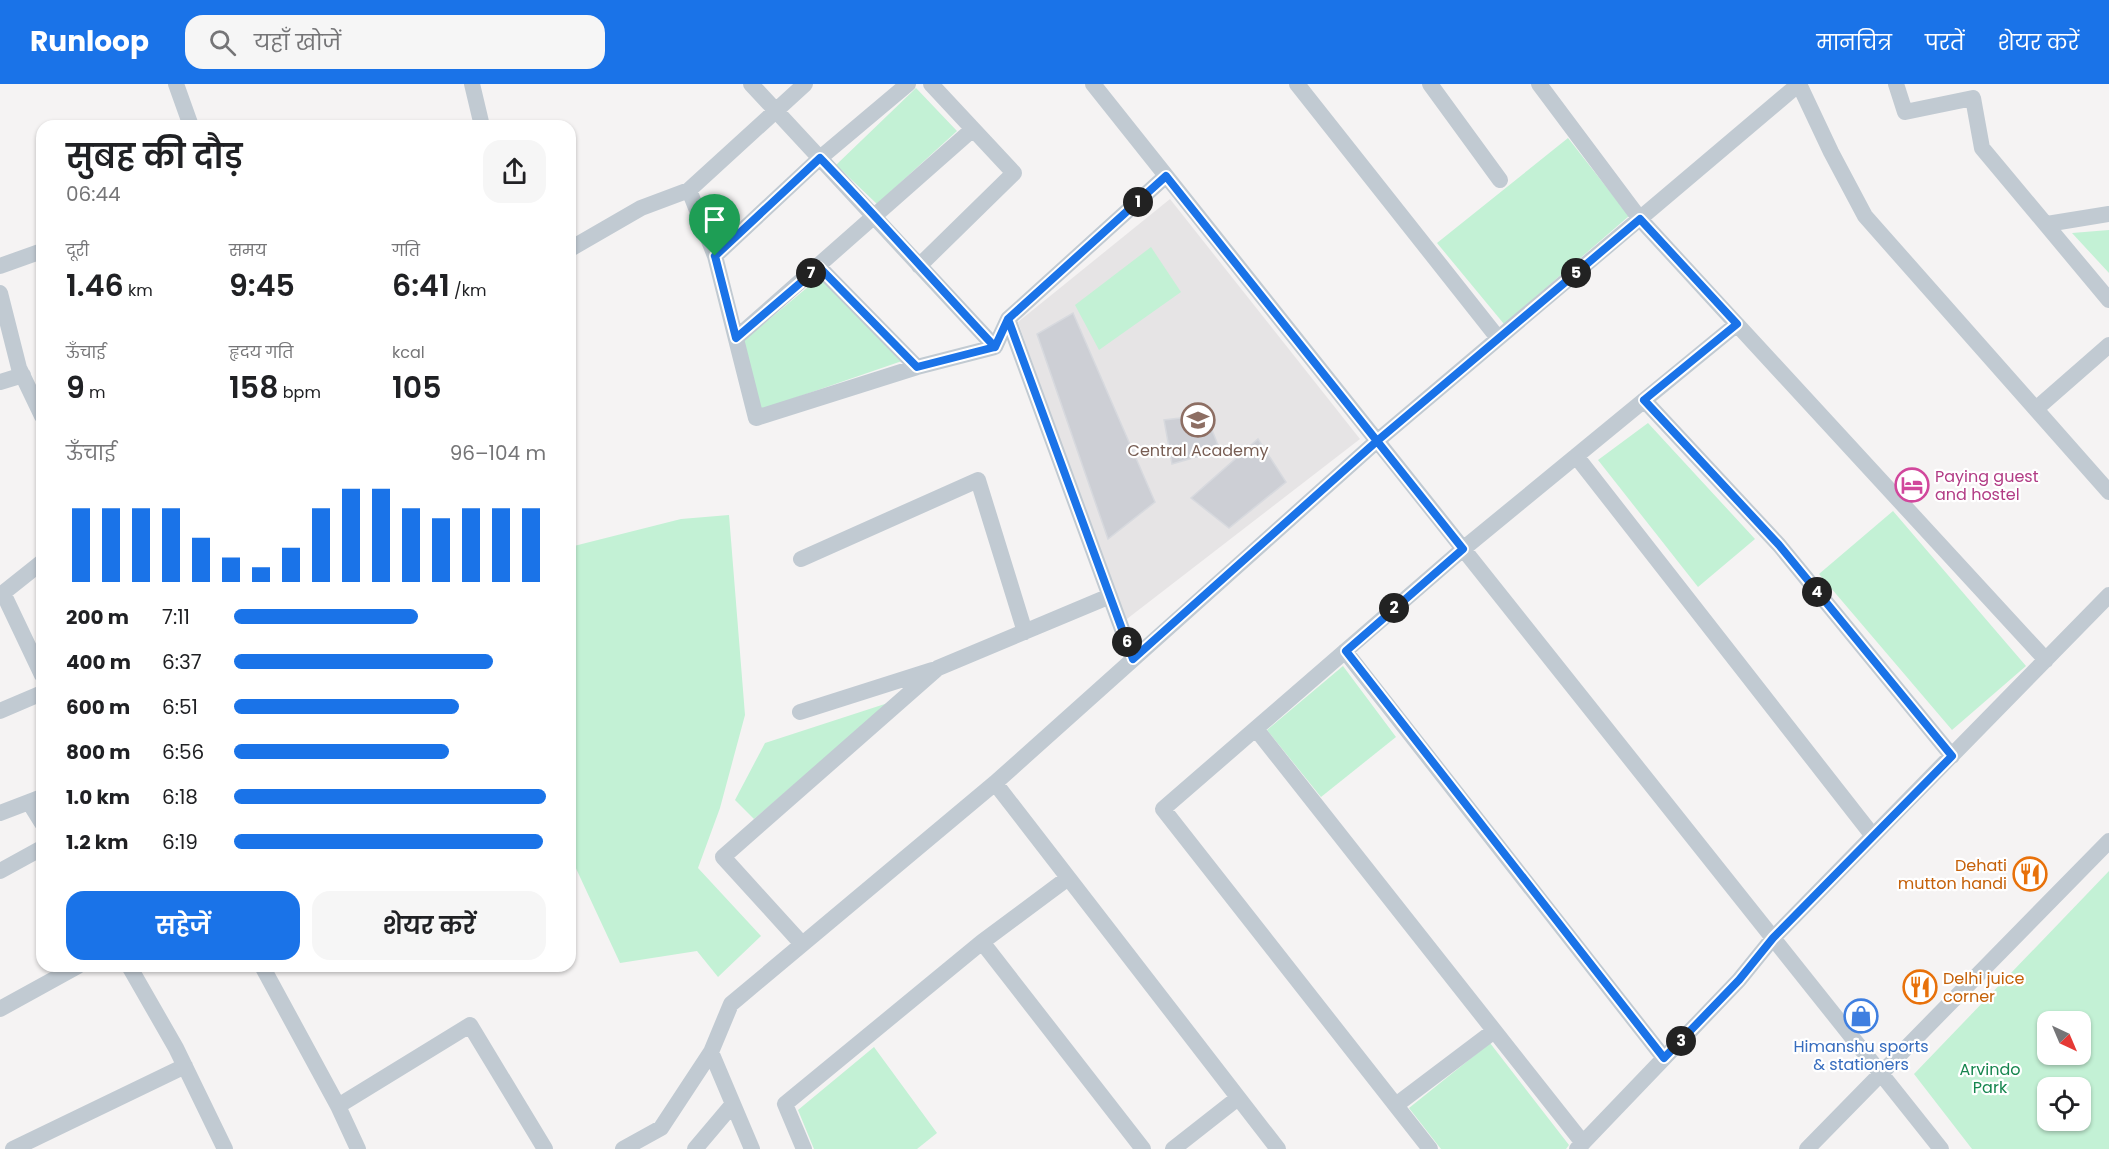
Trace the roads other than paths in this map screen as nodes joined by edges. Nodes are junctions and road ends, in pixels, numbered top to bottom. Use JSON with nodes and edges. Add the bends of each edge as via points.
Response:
{"nodes":[{"id":1,"x":176,"y":84,"type":"edge"},
{"id":2,"x":472,"y":84,"type":"edge"},
{"id":3,"x":751,"y":84,"type":"edge"},
{"id":4,"x":806,"y":84,"type":"edge"},
{"id":5,"x":908,"y":84,"type":"edge"},
{"id":6,"x":931,"y":84,"type":"edge"},
{"id":7,"x":1093,"y":84,"type":"edge"},
{"id":8,"x":1297,"y":84,"type":"edge"},
{"id":9,"x":1430,"y":84,"type":"edge"},
{"id":10,"x":1539,"y":84,"type":"edge"},
{"id":11,"x":1896,"y":84,"type":"edge"},
{"id":12,"x":776,"y":111,"type":"junction"},
{"id":13,"x":189,"y":120,"type":"edge"},
{"id":14,"x":481,"y":120,"type":"edge"},
{"id":15,"x":973,"y":129,"type":"junction"},
{"id":16,"x":820,"y":158,"type":"junction"},
{"id":17,"x":1166,"y":176,"type":"junction"},
{"id":18,"x":1500,"y":180,"type":"dead end"},
{"id":19,"x":689,"y":190,"type":"junction"},
{"id":20,"x":2109,"y":214,"type":"edge"},
{"id":21,"x":874,"y":215,"type":"junction"},
{"id":22,"x":1640,"y":219,"type":"junction"},
{"id":23,"x":2047,"y":224,"type":"junction"},
{"id":24,"x":576,"y":246,"type":"edge"},
{"id":25,"x":36,"y":253,"type":"edge"},
{"id":26,"x":715,"y":256,"type":"junction"},
{"id":27,"x":0,"y":266,"type":"edge"},
{"id":28,"x":919,"y":266,"type":"junction"},
{"id":29,"x":819,"y":267,"type":"junction"},
{"id":30,"x":0,"y":293,"type":"edge"},
{"id":31,"x":2109,"y":300,"type":"edge"},
{"id":32,"x":1008,"y":319,"type":"junction"},
{"id":33,"x":1737,"y":324,"type":"junction"},
{"id":34,"x":736,"y":338,"type":"junction"},
{"id":35,"x":1498,"y":338,"type":"junction"},
{"id":36,"x":2109,"y":345,"type":"edge"},
{"id":37,"x":995,"y":347,"type":"junction"},
{"id":38,"x":917,"y":367,"type":"junction"},
{"id":39,"x":22,"y":375,"type":"junction"},
{"id":40,"x":0,"y":382,"type":"edge"},
{"id":41,"x":1644,"y":400,"type":"junction"},
{"id":42,"x":36,"y":404,"type":"edge"},
{"id":43,"x":2036,"y":409,"type":"junction"},
{"id":44,"x":1377,"y":441,"type":"junction"},
{"id":45,"x":1576,"y":456,"type":"junction"},
{"id":46,"x":2109,"y":492,"type":"edge"},
{"id":47,"x":1463,"y":549,"type":"junction"},
{"id":48,"x":801,"y":560,"type":"dead end"},
{"id":49,"x":36,"y":567,"type":"edge"},
{"id":50,"x":2,"y":594,"type":"edge"},
{"id":51,"x":2109,"y":595,"type":"edge"},
{"id":52,"x":1110,"y":596,"type":"junction"},
{"id":53,"x":1025,"y":632,"type":"junction"},
{"id":54,"x":1346,"y":651,"type":"junction"},
{"id":55,"x":1133,"y":659,"type":"junction"},
{"id":56,"x":2046,"y":660,"type":"junction"},
{"id":57,"x":36,"y":663,"type":"edge"},
{"id":58,"x":938,"y":668,"type":"junction"},
{"id":59,"x":36,"y":696,"type":"edge"},
{"id":60,"x":0,"y":711,"type":"edge"},
{"id":61,"x":800,"y":712,"type":"dead end"},
{"id":62,"x":1256,"y":729,"type":"junction"},
{"id":63,"x":1952,"y":756,"type":"junction"},
{"id":64,"x":995,"y":783,"type":"junction"},
{"id":65,"x":36,"y":800,"type":"edge"},
{"id":66,"x":0,"y":813,"type":"edge"},
{"id":67,"x":1873,"y":836,"type":"junction"},
{"id":68,"x":2108,"y":845,"type":"edge"},
{"id":69,"x":36,"y":851,"type":"edge"},
{"id":70,"x":0,"y":871,"type":"edge"},
{"id":71,"x":1068,"y":878,"type":"junction"},
{"id":72,"x":1773,"y":938,"type":"junction"},
{"id":73,"x":982,"y":942,"type":"junction"},
{"id":74,"x":802,"y":945,"type":"junction"},
{"id":75,"x":67,"y":972,"type":"edge"},
{"id":76,"x":132,"y":972,"type":"edge"},
{"id":77,"x":265,"y":972,"type":"edge"},
{"id":78,"x":0,"y":1009,"type":"edge"},
{"id":79,"x":1494,"y":1031,"type":"junction"},
{"id":80,"x":711,"y":1052,"type":"junction"},
{"id":81,"x":1664,"y":1058,"type":"junction"},
{"id":82,"x":185,"y":1066,"type":"junction"},
{"id":83,"x":1881,"y":1073,"type":"junction"},
{"id":84,"x":1238,"y":1098,"type":"junction"},
{"id":85,"x":734,"y":1104,"type":"junction"},
{"id":86,"x":1396,"y":1105,"type":"junction"},
{"id":87,"x":338,"y":1106,"type":"junction"},
{"id":88,"x":41,"y":1143,"type":"edge"},
{"id":89,"x":1580,"y":1146,"type":"edge"},
{"id":90,"x":13,"y":1149,"type":"edge"},
{"id":91,"x":225,"y":1149,"type":"edge"},
{"id":92,"x":358,"y":1149,"type":"edge"},
{"id":93,"x":545,"y":1149,"type":"edge"},
{"id":94,"x":623,"y":1149,"type":"edge"},
{"id":95,"x":695,"y":1149,"type":"edge"},
{"id":96,"x":752,"y":1149,"type":"edge"},
{"id":97,"x":804,"y":1149,"type":"edge"},
{"id":98,"x":1143,"y":1149,"type":"edge"},
{"id":99,"x":1173,"y":1149,"type":"edge"},
{"id":100,"x":1278,"y":1149,"type":"edge"},
{"id":101,"x":1430,"y":1149,"type":"edge"},
{"id":102,"x":1807,"y":1149,"type":"edge"},
{"id":103,"x":1941,"y":1149,"type":"edge"}],
"edges":[{"from":1,"to":13,"type":"street"},
{"from":2,"to":14,"type":"street"},
{"from":3,"to":12,"type":"street"},
{"from":4,"to":12,"type":"street"},
{"from":5,"to":16,"type":"street"},
{"from":6,"to":15,"type":"street"},
{"from":7,"to":17,"type":"street"},
{"from":8,"to":35,"type":"street"},
{"from":9,"to":18,"type":"street"},
{"from":10,"to":22,"type":"street"},
{"from":11,"to":23,"type":"street","via":[[1905,112],[1973,98],[1982,148]]},
{"from":12,"to":16,"type":"street"},
{"from":12,"to":19,"type":"street"},
{"from":15,"to":21,"type":"street"},
{"from":15,"to":28,"type":"street","via":[[1014,173]]},
{"from":16,"to":21,"type":"street"},
{"from":16,"to":26,"type":"street"},
{"from":17,"to":32,"type":"street"},
{"from":17,"to":44,"type":"street"},
{"from":19,"to":24,"type":"street","via":[[641,208]]},
{"from":19,"to":26,"type":"street"},
{"from":20,"to":23,"type":"street"},
{"from":21,"to":28,"type":"street"},
{"from":21,"to":29,"type":"street"},
{"from":22,"to":33,"type":"street"},
{"from":22,"to":35,"type":"street"},
{"from":22,"to":43,"type":"street","via":[[1799,84],[1865,216]]},
{"from":23,"to":31,"type":"street"},
{"from":25,"to":27,"type":"street"},
{"from":26,"to":34,"type":"street"},
{"from":28,"to":37,"type":"street"},
{"from":29,"to":34,"type":"street"},
{"from":29,"to":38,"type":"street"},
{"from":30,"to":39,"type":"street"},
{"from":32,"to":37,"type":"street"},
{"from":32,"to":52,"type":"street"},
{"from":33,"to":41,"type":"street"},
{"from":33,"to":56,"type":"street"},
{"from":34,"to":38,"type":"street","via":[[756,418]]},
{"from":35,"to":44,"type":"street"},
{"from":36,"to":43,"type":"street"},
{"from":37,"to":38,"type":"street"},
{"from":39,"to":40,"type":"street"},
{"from":39,"to":42,"type":"street"},
{"from":41,"to":45,"type":"street"},
{"from":41,"to":63,"type":"street","via":[[1779,545]]},
{"from":43,"to":46,"type":"street"},
{"from":44,"to":47,"type":"street"},
{"from":44,"to":55,"type":"street"},
{"from":45,"to":47,"type":"street"},
{"from":45,"to":67,"type":"street"},
{"from":47,"to":54,"type":"street"},
{"from":47,"to":72,"type":"street"},
{"from":48,"to":53,"type":"street","via":[[978,480]]},
{"from":49,"to":50,"type":"street"},
{"from":50,"to":57,"type":"street"},
{"from":51,"to":56,"type":"street"},
{"from":52,"to":53,"type":"street"},
{"from":52,"to":55,"type":"street"},
{"from":53,"to":58,"type":"street"},
{"from":54,"to":62,"type":"street"},
{"from":54,"to":81,"type":"street"},
{"from":55,"to":64,"type":"street"},
{"from":56,"to":63,"type":"street"},
{"from":58,"to":61,"type":"street"},
{"from":58,"to":74,"type":"street","via":[[723,857]]},
{"from":59,"to":60,"type":"street"},
{"from":62,"to":79,"type":"street"},
{"from":62,"to":86,"type":"street","via":[[1163,809]]},
{"from":63,"to":67,"type":"street"},
{"from":64,"to":71,"type":"street"},
{"from":64,"to":74,"type":"street"},
{"from":65,"to":66,"type":"street"},
{"from":67,"to":72,"type":"street"},
{"from":68,"to":83,"type":"street"},
{"from":69,"to":70,"type":"street"},
{"from":71,"to":73,"type":"street"},
{"from":71,"to":84,"type":"street"},
{"from":72,"to":81,"type":"street","via":[[1739,980]]},
{"from":72,"to":83,"type":"street"},
{"from":73,"to":97,"type":"street","via":[[785,1104]]},
{"from":73,"to":98,"type":"street"},
{"from":74,"to":80,"type":"street","via":[[731,1005]]},
{"from":75,"to":78,"type":"street"},
{"from":76,"to":82,"type":"street"},
{"from":77,"to":87,"type":"street"},
{"from":79,"to":86,"type":"street"},
{"from":79,"to":89,"type":"street"},
{"from":80,"to":85,"type":"street"},
{"from":80,"to":94,"type":"street","via":[[661,1128]]},
{"from":81,"to":89,"type":"street"},
{"from":82,"to":88,"type":"street"},
{"from":82,"to":91,"type":"street"},
{"from":83,"to":102,"type":"street"},
{"from":83,"to":103,"type":"street"},
{"from":84,"to":99,"type":"street"},
{"from":84,"to":100,"type":"street"},
{"from":85,"to":95,"type":"street"},
{"from":85,"to":96,"type":"street"},
{"from":86,"to":101,"type":"street"},
{"from":87,"to":92,"type":"street"},
{"from":87,"to":93,"type":"street","via":[[470,1025]]},
{"from":88,"to":90,"type":"street"}]}
